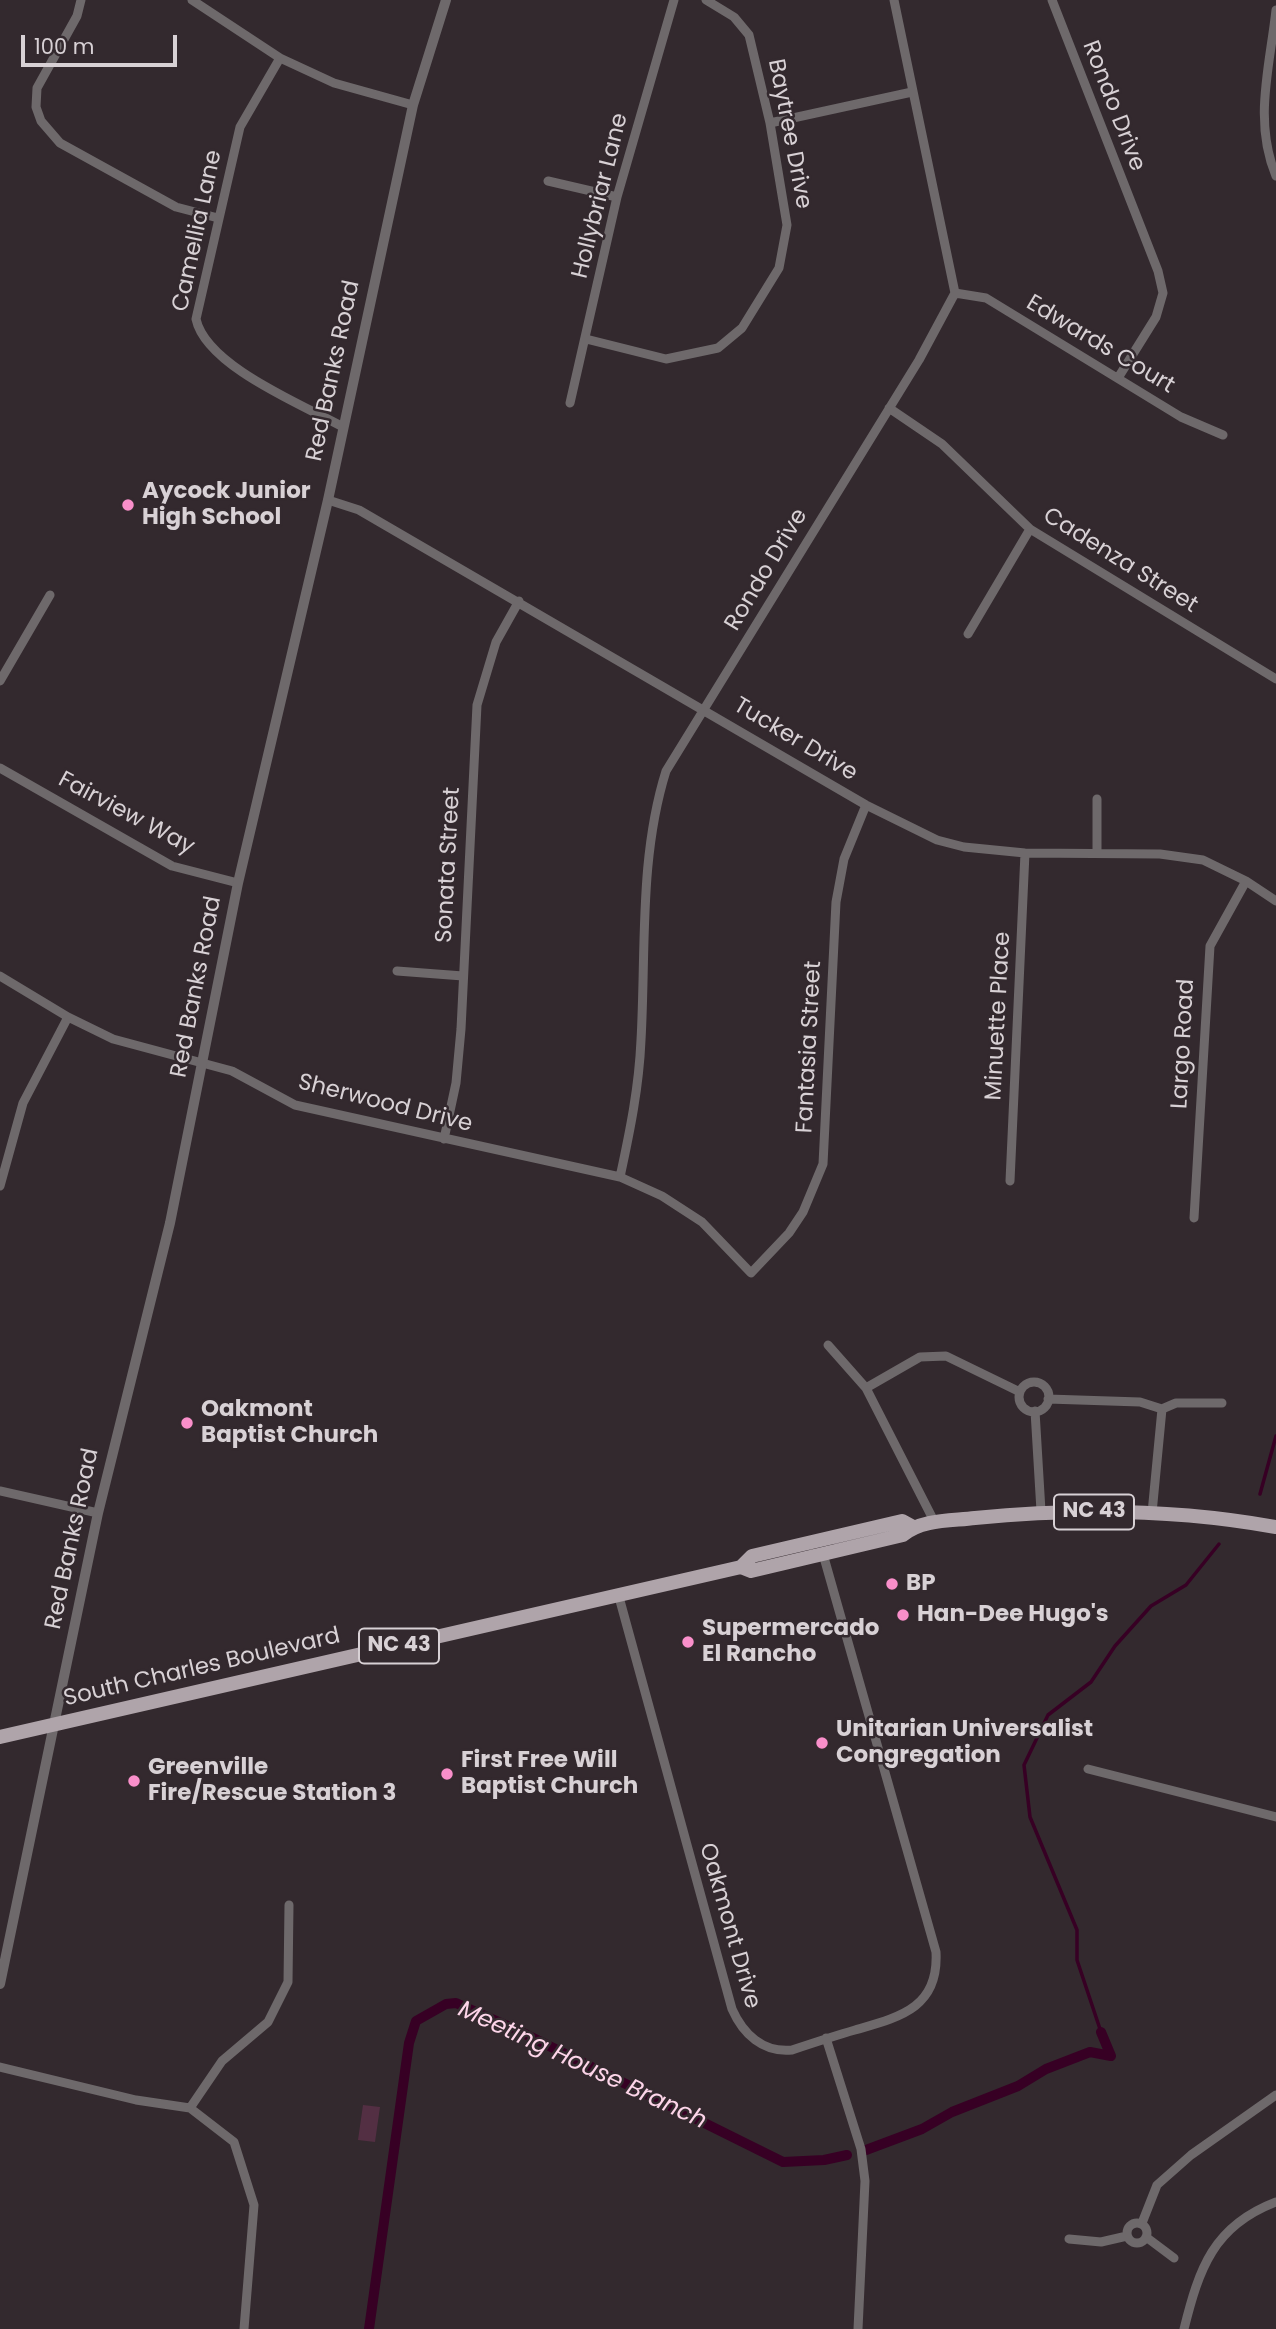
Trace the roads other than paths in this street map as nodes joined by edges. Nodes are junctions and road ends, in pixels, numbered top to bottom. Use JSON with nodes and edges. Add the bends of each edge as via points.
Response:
{"nodes":[{"id":1,"x":81,"y":0,"type":"edge"},
{"id":2,"x":192,"y":0,"type":"edge"},
{"id":3,"x":446,"y":0,"type":"edge"},
{"id":4,"x":674,"y":0,"type":"edge"},
{"id":5,"x":706,"y":0,"type":"edge"},
{"id":6,"x":894,"y":0,"type":"edge"},
{"id":7,"x":1052,"y":0,"type":"edge"},
{"id":8,"x":1276,"y":10,"type":"edge"},
{"id":9,"x":280,"y":58,"type":"junction"},
{"id":10,"x":1273,"y":62,"type":"edge"},
{"id":11,"x":912,"y":92,"type":"junction"},
{"id":12,"x":412,"y":105,"type":"junction"},
{"id":13,"x":770,"y":123,"type":"junction"},
{"id":14,"x":1276,"y":176,"type":"edge"},
{"id":15,"x":548,"y":181,"type":"dead end"},
{"id":16,"x":617,"y":197,"type":"junction"},
{"id":17,"x":218,"y":218,"type":"junction"},
{"id":18,"x":955,"y":293,"type":"junction"},
{"id":19,"x":586,"y":339,"type":"junction"},
{"id":20,"x":1118,"y":378,"type":"junction"},
{"id":21,"x":570,"y":403,"type":"dead end"},
{"id":22,"x":889,"y":408,"type":"junction"},
{"id":23,"x":343,"y":428,"type":"junction"},
{"id":24,"x":1223,"y":435,"type":"dead end"},
{"id":25,"x":328,"y":500,"type":"junction"},
{"id":26,"x":1030,"y":529,"type":"junction"},
{"id":27,"x":50,"y":594,"type":"dead end"},
{"id":28,"x":519,"y":601,"type":"junction"},
{"id":29,"x":968,"y":634,"type":"dead end"},
{"id":30,"x":1276,"y":679,"type":"edge"},
{"id":31,"x":0,"y":681,"type":"edge"},
{"id":32,"x":704,"y":709,"type":"junction"},
{"id":33,"x":0,"y":768,"type":"edge"},
{"id":34,"x":1097,"y":799,"type":"dead end"},
{"id":35,"x":866,"y":805,"type":"junction"},
{"id":36,"x":1097,"y":852,"type":"junction"},
{"id":37,"x":1025,"y":853,"type":"junction"},
{"id":38,"x":1246,"y":881,"type":"junction"},
{"id":39,"x":238,"y":883,"type":"junction"},
{"id":40,"x":1276,"y":901,"type":"edge"},
{"id":41,"x":397,"y":971,"type":"dead end"},
{"id":42,"x":0,"y":976,"type":"edge"},
{"id":43,"x":463,"y":976,"type":"junction"},
{"id":44,"x":68,"y":1017,"type":"junction"},
{"id":45,"x":204,"y":1062,"type":"junction"},
{"id":46,"x":444,"y":1139,"type":"junction"},
{"id":47,"x":2,"y":1163,"type":"edge"},
{"id":48,"x":620,"y":1177,"type":"junction"},
{"id":49,"x":1010,"y":1181,"type":"dead end"},
{"id":50,"x":0,"y":1186,"type":"edge"},
{"id":51,"x":1194,"y":1218,"type":"dead end"},
{"id":52,"x":751,"y":1273,"type":"joint"},
{"id":53,"x":828,"y":1345,"type":"dead end"},
{"id":54,"x":866,"y":1388,"type":"junction"},
{"id":55,"x":1020,"y":1392,"type":"junction"},
{"id":56,"x":1048,"y":1399,"type":"junction"},
{"id":57,"x":1222,"y":1403,"type":"dead end"},
{"id":58,"x":1162,"y":1409,"type":"junction"},
{"id":59,"x":1035,"y":1411,"type":"junction"},
{"id":60,"x":0,"y":1491,"type":"edge"},
{"id":61,"x":1041,"y":1511,"type":"junction"},
{"id":62,"x":98,"y":1513,"type":"junction"},
{"id":63,"x":1152,"y":1513,"type":"junction"},
{"id":64,"x":895,"y":1523,"type":"junction"},
{"id":65,"x":935,"y":1523,"type":"junction"},
{"id":66,"x":913,"y":1527,"type":"junction"},
{"id":67,"x":1276,"y":1527,"type":"edge"},
{"id":68,"x":798,"y":1544,"type":"junction"},
{"id":69,"x":823,"y":1554,"type":"junction"},
{"id":70,"x":741,"y":1567,"type":"junction"},
{"id":71,"x":758,"y":1569,"type":"junction"},
{"id":72,"x":619,"y":1597,"type":"junction"},
{"id":73,"x":56,"y":1724,"type":"junction"},
{"id":74,"x":0,"y":1737,"type":"edge"},
{"id":75,"x":1088,"y":1769,"type":"dead end"},
{"id":76,"x":1276,"y":1817,"type":"edge"},
{"id":77,"x":289,"y":1905,"type":"dead end"},
{"id":78,"x":0,"y":1984,"type":"edge"},
{"id":79,"x":826,"y":2038,"type":"junction"},
{"id":80,"x":0,"y":2067,"type":"edge"},
{"id":81,"x":1276,"y":2095,"type":"edge"},
{"id":82,"x":190,"y":2108,"type":"junction"},
{"id":83,"x":1276,"y":2202,"type":"edge"},
{"id":84,"x":1142,"y":2223,"type":"junction"},
{"id":85,"x":1127,"y":2236,"type":"junction"},
{"id":86,"x":1146,"y":2238,"type":"junction"},
{"id":87,"x":1069,"y":2239,"type":"dead end"},
{"id":88,"x":1174,"y":2258,"type":"dead end"},
{"id":89,"x":244,"y":2329,"type":"edge"},
{"id":90,"x":858,"y":2329,"type":"edge"},
{"id":91,"x":1184,"y":2329,"type":"edge"}],
"edges":[{"from":1,"to":17,"type":"street","via":[[77,16],[37,88],[41,121],[60,143],[164,201]]},
{"from":2,"to":9,"type":"street"},
{"from":3,"to":12,"type":"street","name":"Red Banks Road"},
{"from":4,"to":16,"type":"street","name":"Hollybriar Lane"},
{"from":5,"to":13,"type":"street","name":"Baytree Drive","via":[[734,17],[749,35]]},
{"from":6,"to":11,"type":"street"},
{"from":7,"to":20,"type":"street","name":"Rondo Drive","via":[[1163,293],[1156,317]]},
{"from":8,"to":10,"type":"street"},
{"from":9,"to":12,"type":"street","via":[[334,83]]},
{"from":9,"to":17,"type":"street","name":"Camellia Lane","via":[[240,127]]},
{"from":10,"to":14,"type":"street","via":[[1262,106]]},
{"from":11,"to":13,"type":"street"},
{"from":11,"to":18,"type":"street"},
{"from":12,"to":23,"type":"street","name":"Red Banks Road"},
{"from":13,"to":19,"type":"street","name":"Baytree Drive","via":[[787,225],[779,268],[742,328],[718,348],[666,359]]},
{"from":15,"to":16,"type":"street"},
{"from":16,"to":19,"type":"street","name":"Hollybriar Lane"},
{"from":17,"to":23,"type":"street","name":"Camellia Lane","via":[[195,319],[198,330],[236,367]]},
{"from":18,"to":20,"type":"street","name":"Edwards Court","via":[[986,298]]},
{"from":18,"to":22,"type":"street","name":"Rondo Drive"},
{"from":19,"to":21,"type":"street","name":"Hollybriar Lane"},
{"from":20,"to":24,"type":"street","name":"Edwards Court","via":[[1181,417]]},
{"from":22,"to":26,"type":"street","name":"Cadenza Street","via":[[942,444]]},
{"from":22,"to":32,"type":"street","name":"Rondo Drive"},
{"from":23,"to":25,"type":"street","name":"Red Banks Road"},
{"from":25,"to":28,"type":"street","name":"Tucker Drive","via":[[359,510]]},
{"from":25,"to":39,"type":"street","name":"Red Banks Road"},
{"from":26,"to":29,"type":"street"},
{"from":26,"to":30,"type":"street","name":"Cadenza Street"},
{"from":27,"to":31,"type":"street"},
{"from":28,"to":32,"type":"street","name":"Tucker Drive"},
{"from":28,"to":43,"type":"street","name":"Sonata Street","via":[[496,642],[477,705]]},
{"from":32,"to":35,"type":"street","name":"Tucker Drive"},
{"from":32,"to":48,"type":"street","name":"Rondo Drive","via":[[666,771],[654,809],[639,1078]]},
{"from":33,"to":39,"type":"street","name":"Fairview Way","via":[[172,866]]},
{"from":34,"to":36,"type":"street"},
{"from":35,"to":37,"type":"street","name":"Tucker Drive","via":[[937,840]]},
{"from":35,"to":52,"type":"street","name":"Fantasia Street","via":[[844,859],[836,902],[823,1164],[803,1212]]},
{"from":36,"to":37,"type":"street","name":"Tucker Drive"},
{"from":36,"to":38,"type":"street","name":"Tucker Drive","via":[[1202,860]]},
{"from":37,"to":49,"type":"street","name":"Minuette Place"},
{"from":38,"to":40,"type":"street","name":"Tucker Drive"},
{"from":38,"to":51,"type":"street","name":"Largo Road","via":[[1210,946]]},
{"from":39,"to":45,"type":"street","name":"Red Banks Road"},
{"from":41,"to":43,"type":"street"},
{"from":42,"to":44,"type":"street","name":"Sherwood Drive"},
{"from":43,"to":46,"type":"street","name":"Sonata Street","via":[[456,1083]]},
{"from":44,"to":45,"type":"street","name":"Sherwood Drive","via":[[113,1039]]},
{"from":44,"to":47,"type":"street","via":[[23,1103]]},
{"from":45,"to":46,"type":"street","name":"Sherwood Drive","via":[[232,1071],[295,1105]]},
{"from":45,"to":62,"type":"street","name":"Red Banks Road","via":[[170,1223]]},
{"from":46,"to":48,"type":"street","name":"Sherwood Drive"},
{"from":47,"to":50,"type":"street"},
{"from":48,"to":52,"type":"street","name":"Sherwood Drive","via":[[662,1196],[702,1222]]},
{"from":53,"to":54,"type":"street"},
{"from":54,"to":55,"type":"street","via":[[920,1357],[946,1356]]},
{"from":54,"to":65,"type":"street"},
{"from":55,"to":56,"type":"street","via":[[1030,1382],[1039,1383]]},
{"from":55,"to":59,"type":"street","via":[[1022,1406]]},
{"from":56,"to":58,"type":"street","via":[[1140,1402]]},
{"from":56,"to":59,"type":"street"},
{"from":57,"to":58,"type":"street","via":[[1176,1402]]},
{"from":58,"to":63,"type":"street"},
{"from":59,"to":61,"type":"street"},
{"from":60,"to":62,"type":"street"},
{"from":61,"to":63,"type":"main road","name":"South Charles Boulevard","number":"NC 43"},
{"from":61,"to":65,"type":"main road","name":"South Charles Boulevard","number":"NC 43"},
{"from":62,"to":73,"type":"street","name":"Red Banks Road"},
{"from":63,"to":67,"type":"main road","name":"South Charles Boulevard","number":"NC 43"},
{"from":64,"to":66,"type":"main road","name":"South Charles Boulevard","number":"NC 43"},
{"from":64,"to":68,"type":"main road","name":"South Charles Boulevard","number":"NC 43"},
{"from":64,"to":69,"type":"main road","via":[[893,1530],[834,1544],[824,1548]]},
{"from":65,"to":66,"type":"main road","name":"South Charles Boulevard","number":"NC 43"},
{"from":66,"to":69,"type":"main road","name":"South Charles Boulevard","number":"NC 43","via":[[903,1535]]},
{"from":68,"to":70,"type":"main road","name":"South Charles Boulevard","number":"NC 43","via":[[752,1556]]},
{"from":68,"to":71,"type":"main road","via":[[796,1552],[763,1562]]},
{"from":69,"to":71,"type":"main road","name":"South Charles Boulevard","number":"NC 43"},
{"from":69,"to":79,"type":"street","name":"Oakmont Drive","via":[[937,1968],[932,1988],[920,2003],[898,2017]]},
{"from":70,"to":71,"type":"main road","name":"South Charles Boulevard","number":"NC 43"},
{"from":70,"to":72,"type":"main road","name":"South Charles Boulevard","number":"NC 43"},
{"from":72,"to":73,"type":"main road","name":"South Charles Boulevard","number":"NC 43"},
{"from":72,"to":79,"type":"street","name":"Oakmont Drive","via":[[739,2026],[763,2046],[781,2051]]},
{"from":73,"to":74,"type":"main road","name":"South Charles Boulevard","number":"NC 43"},
{"from":73,"to":78,"type":"street","name":"Red Banks Road"},
{"from":75,"to":76,"type":"street"},
{"from":77,"to":82,"type":"street","via":[[288,1982],[268,2022],[222,2061]]},
{"from":79,"to":90,"type":"street","via":[[862,2149],[865,2181]]},
{"from":80,"to":82,"type":"street","via":[[136,2100]]},
{"from":81,"to":84,"type":"street","via":[[1157,2185]]},
{"from":82,"to":89,"type":"street","via":[[234,2142],[254,2205]]},
{"from":83,"to":91,"type":"street","via":[[1233,2226],[1206,2258],[1193,2287]]},
{"from":84,"to":85,"type":"street","via":[[1128,2228]]},
{"from":84,"to":86,"type":"street"},
{"from":85,"to":86,"type":"street","via":[[1140,2243]]},
{"from":85,"to":87,"type":"street","via":[[1101,2242]]},
{"from":86,"to":88,"type":"street"}]}
